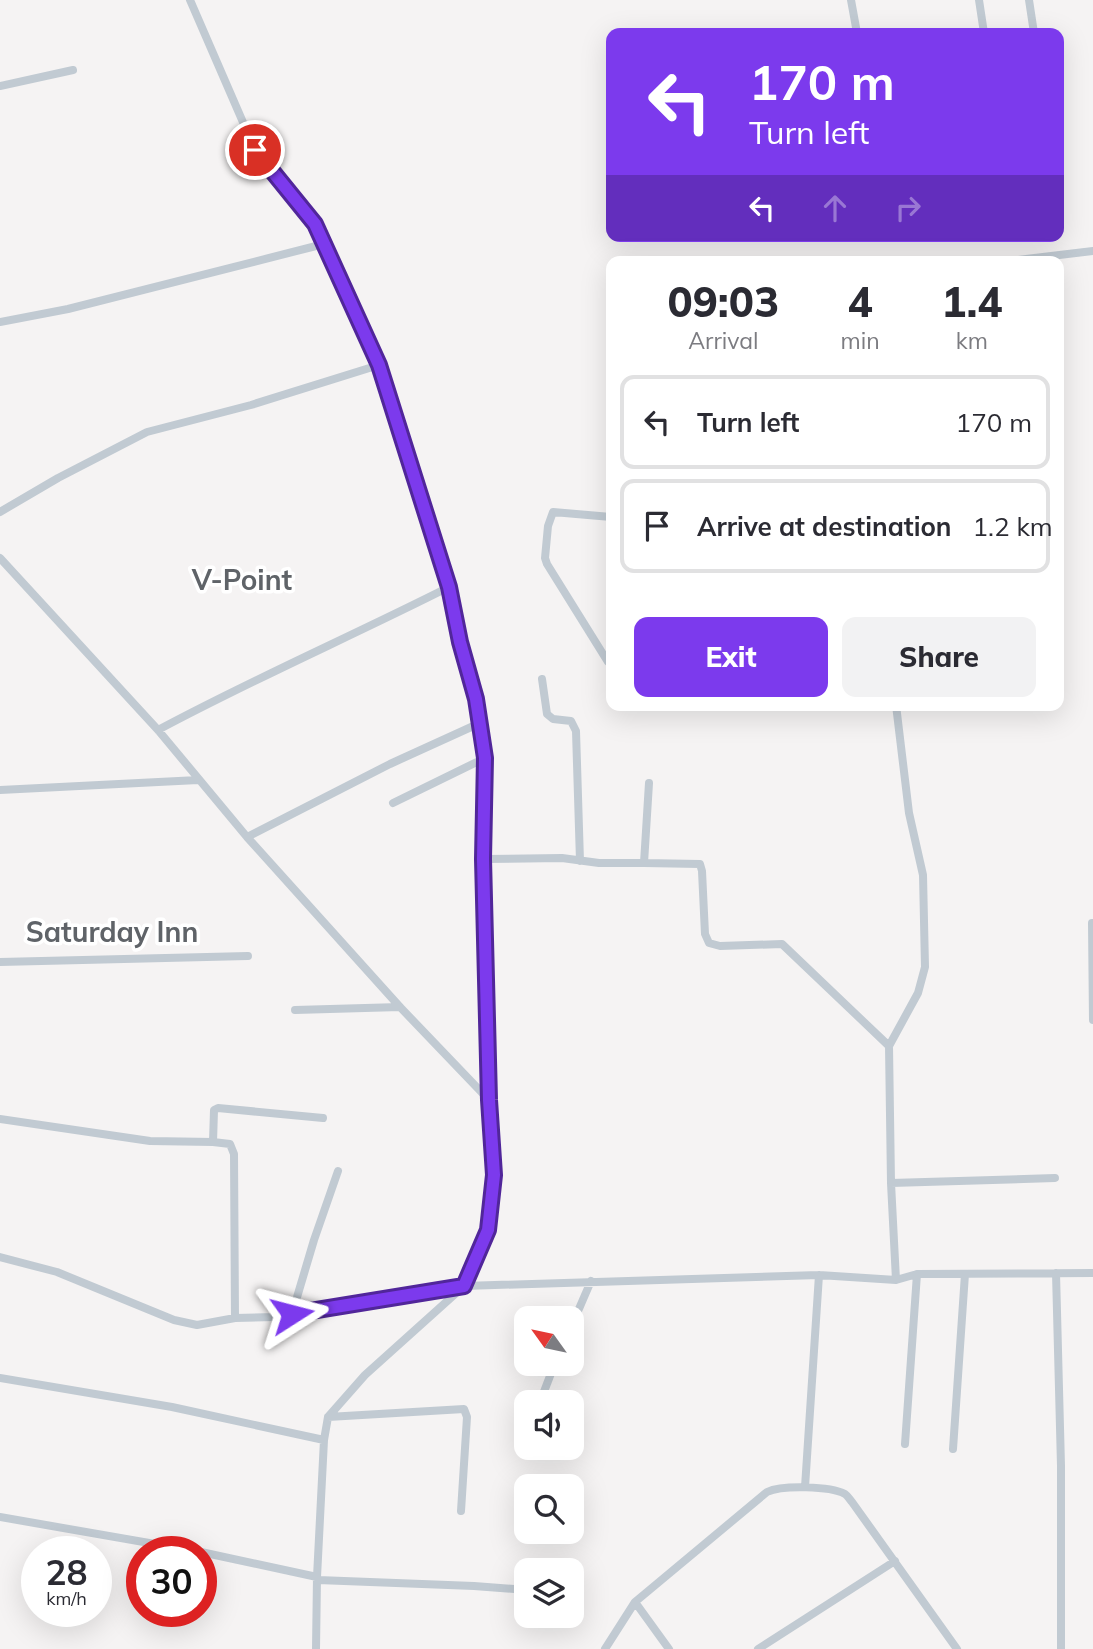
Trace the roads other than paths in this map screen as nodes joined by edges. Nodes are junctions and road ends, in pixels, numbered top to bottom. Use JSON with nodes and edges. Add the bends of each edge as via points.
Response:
{"nodes":[{"id":1,"x":190,"y":0,"type":"edge"},
{"id":2,"x":851,"y":0,"type":"edge"},
{"id":3,"x":979,"y":0,"type":"edge"},
{"id":4,"x":1029,"y":0,"type":"edge"},
{"id":5,"x":856,"y":28,"type":"edge"},
{"id":6,"x":983,"y":28,"type":"edge"},
{"id":7,"x":1033,"y":28,"type":"edge"},
{"id":8,"x":73,"y":70,"type":"dead end"},
{"id":9,"x":0,"y":86,"type":"edge"},
{"id":10,"x":324,"y":244,"type":"junction"},
{"id":11,"x":1093,"y":251,"type":"edge"},
{"id":12,"x":1051,"y":256,"type":"edge"},
{"id":13,"x":0,"y":323,"type":"edge"},
{"id":14,"x":379,"y":365,"type":"junction"},
{"id":15,"x":0,"y":512,"type":"edge"},
{"id":16,"x":606,"y":517,"type":"edge"},
{"id":17,"x":0,"y":558,"type":"edge"},
{"id":18,"x":449,"y":587,"type":"junction"},
{"id":19,"x":606,"y":659,"type":"edge"},
{"id":20,"x":542,"y":679,"type":"dead end"},
{"id":21,"x":897,"y":711,"type":"edge"},
{"id":22,"x":480,"y":723,"type":"junction"},
{"id":23,"x":158,"y":730,"type":"junction"},
{"id":24,"x":485,"y":758,"type":"junction"},
{"id":25,"x":198,"y":780,"type":"junction"},
{"id":26,"x":649,"y":783,"type":"dead end"},
{"id":27,"x":0,"y":790,"type":"edge"},
{"id":28,"x":393,"y":803,"type":"dead end"},
{"id":29,"x":247,"y":837,"type":"junction"},
{"id":30,"x":483,"y":859,"type":"junction"},
{"id":31,"x":580,"y":861,"type":"junction"},
{"id":32,"x":644,"y":863,"type":"junction"},
{"id":33,"x":1092,"y":923,"type":"edge"},
{"id":34,"x":248,"y":956,"type":"dead end"},
{"id":35,"x":0,"y":962,"type":"edge"},
{"id":36,"x":400,"y":1007,"type":"junction"},
{"id":37,"x":295,"y":1010,"type":"dead end"},
{"id":38,"x":1093,"y":1020,"type":"edge"},
{"id":39,"x":889,"y":1046,"type":"junction"},
{"id":40,"x":489,"y":1100,"type":"junction"},
{"id":41,"x":323,"y":1118,"type":"dead end"},
{"id":42,"x":0,"y":1119,"type":"edge"},
{"id":43,"x":214,"y":1142,"type":"junction"},
{"id":44,"x":338,"y":1171,"type":"dead end"},
{"id":45,"x":1055,"y":1178,"type":"dead end"},
{"id":46,"x":891,"y":1183,"type":"junction"},
{"id":47,"x":0,"y":1257,"type":"edge"},
{"id":48,"x":1056,"y":1273,"type":"junction"},
{"id":49,"x":1093,"y":1273,"type":"edge"},
{"id":50,"x":917,"y":1274,"type":"junction"},
{"id":51,"x":965,"y":1274,"type":"junction"},
{"id":52,"x":819,"y":1275,"type":"junction"},
{"id":53,"x":896,"y":1280,"type":"junction"},
{"id":54,"x":591,"y":1281,"type":"junction"},
{"id":55,"x":464,"y":1286,"type":"junction"},
{"id":56,"x":580,"y":1306,"type":"edge"},
{"id":57,"x":292,"y":1314,"type":"junction"},
{"id":58,"x":234,"y":1318,"type":"junction"},
{"id":59,"x":0,"y":1378,"type":"edge"},
{"id":60,"x":328,"y":1417,"type":"junction"},
{"id":61,"x":324,"y":1440,"type":"junction"},
{"id":62,"x":905,"y":1444,"type":"dead end"},
{"id":63,"x":953,"y":1449,"type":"dead end"},
{"id":64,"x":806,"y":1487,"type":"junction"},
{"id":65,"x":461,"y":1511,"type":"dead end"},
{"id":66,"x":0,"y":1517,"type":"edge"},
{"id":67,"x":126,"y":1539,"type":"edge"},
{"id":68,"x":217,"y":1556,"type":"edge"},
{"id":69,"x":895,"y":1561,"type":"junction"},
{"id":70,"x":317,"y":1578,"type":"junction"},
{"id":71,"x":514,"y":1589,"type":"edge"},
{"id":72,"x":635,"y":1602,"type":"junction"},
{"id":73,"x":316,"y":1649,"type":"edge"},
{"id":74,"x":606,"y":1649,"type":"edge"},
{"id":75,"x":668,"y":1649,"type":"edge"},
{"id":76,"x":758,"y":1649,"type":"edge"},
{"id":77,"x":957,"y":1649,"type":"edge"},
{"id":78,"x":1061,"y":1649,"type":"edge"}],
"edges":[{"from":1,"to":10,"type":"street","via":[[255,150],[315,224]]},
{"from":2,"to":5,"type":"street"},
{"from":3,"to":6,"type":"street"},
{"from":4,"to":7,"type":"street"},
{"from":8,"to":9,"type":"street"},
{"from":10,"to":13,"type":"street"},
{"from":10,"to":14,"type":"street"},
{"from":11,"to":12,"type":"street"},
{"from":14,"to":15,"type":"street","via":[[147,432]]},
{"from":14,"to":18,"type":"street"},
{"from":16,"to":19,"type":"street","via":[[553,512],[545,558]]},
{"from":17,"to":23,"type":"street"},
{"from":18,"to":22,"type":"street"},
{"from":18,"to":23,"type":"street"},
{"from":20,"to":31,"type":"street","via":[[547,714],[571,721],[576,732]]},
{"from":21,"to":39,"type":"street","via":[[909,813],[923,875],[925,967],[918,993]]},
{"from":22,"to":24,"type":"street"},
{"from":22,"to":29,"type":"street"},
{"from":23,"to":25,"type":"street"},
{"from":24,"to":28,"type":"street"},
{"from":24,"to":30,"type":"street"},
{"from":25,"to":27,"type":"street"},
{"from":25,"to":29,"type":"street"},
{"from":26,"to":32,"type":"street"},
{"from":29,"to":36,"type":"street"},
{"from":30,"to":31,"type":"street"},
{"from":30,"to":40,"type":"street"},
{"from":31,"to":32,"type":"street"},
{"from":32,"to":39,"type":"street","via":[[700,864],[709,943],[782,944]]},
{"from":33,"to":38,"type":"street"},
{"from":34,"to":35,"type":"street"},
{"from":36,"to":37,"type":"street"},
{"from":36,"to":40,"type":"street"},
{"from":39,"to":46,"type":"street"},
{"from":40,"to":55,"type":"street","via":[[494,1175],[488,1230]]},
{"from":41,"to":43,"type":"street","via":[[218,1108],[212,1115]]},
{"from":42,"to":43,"type":"street","via":[[150,1141]]},
{"from":43,"to":58,"type":"street","via":[[230,1144],[234,1154]]},
{"from":44,"to":57,"type":"street"},
{"from":45,"to":46,"type":"street"},
{"from":46,"to":53,"type":"street"},
{"from":47,"to":58,"type":"street","via":[[57,1272],[187,1323]]},
{"from":48,"to":49,"type":"street"},
{"from":48,"to":51,"type":"street"},
{"from":48,"to":78,"type":"street"},
{"from":50,"to":51,"type":"street"},
{"from":50,"to":53,"type":"street"},
{"from":50,"to":62,"type":"street"},
{"from":51,"to":63,"type":"street"},
{"from":52,"to":53,"type":"street"},
{"from":52,"to":54,"type":"street"},
{"from":52,"to":64,"type":"street"},
{"from":54,"to":55,"type":"street"},
{"from":54,"to":56,"type":"street"},
{"from":55,"to":57,"type":"street"},
{"from":55,"to":60,"type":"street","via":[[365,1375]]},
{"from":57,"to":58,"type":"street"},
{"from":59,"to":61,"type":"street","via":[[148,1402]]},
{"from":60,"to":61,"type":"street"},
{"from":60,"to":65,"type":"street","via":[[464,1409]]},
{"from":61,"to":70,"type":"street"},
{"from":64,"to":69,"type":"street","via":[[845,1494]]},
{"from":64,"to":72,"type":"street","via":[[767,1492]]},
{"from":66,"to":67,"type":"street"},
{"from":68,"to":70,"type":"street"},
{"from":69,"to":76,"type":"street"},
{"from":69,"to":77,"type":"street"},
{"from":70,"to":71,"type":"street"},
{"from":70,"to":73,"type":"street"},
{"from":72,"to":74,"type":"street"},
{"from":72,"to":75,"type":"street"}]}
